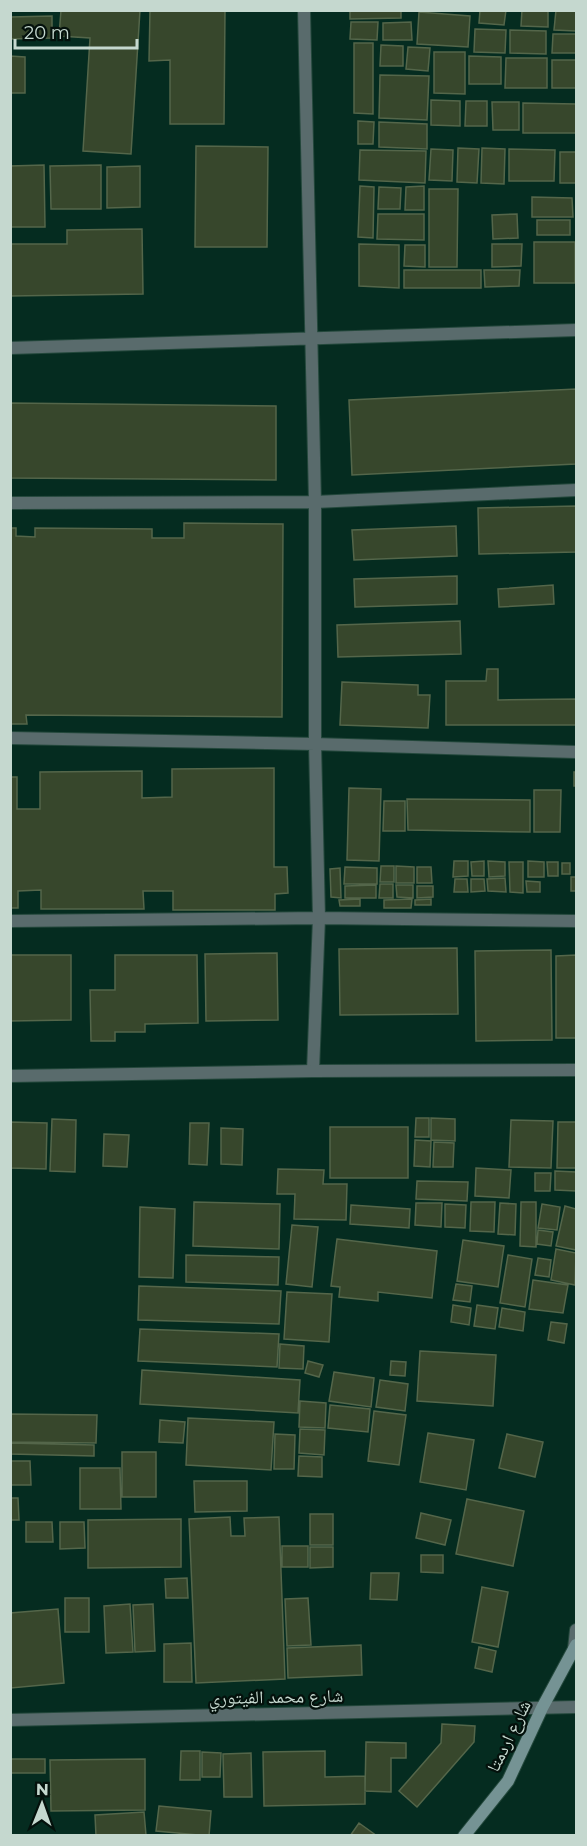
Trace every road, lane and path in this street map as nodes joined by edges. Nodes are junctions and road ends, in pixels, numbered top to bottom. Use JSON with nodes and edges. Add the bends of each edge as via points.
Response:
{"nodes":[{"id":1,"x":304,"y":10,"type":"edge"},
{"id":2,"x":576,"y":330,"type":"edge"},
{"id":3,"x":312,"y":337,"type":"junction"},
{"id":4,"x":10,"y":348,"type":"edge"},
{"id":5,"x":576,"y":490,"type":"edge"},
{"id":6,"x":315,"y":502,"type":"junction"},
{"id":7,"x":10,"y":503,"type":"edge"},
{"id":8,"x":10,"y":738,"type":"edge"},
{"id":9,"x":315,"y":744,"type":"junction"},
{"id":10,"x":576,"y":752,"type":"edge"},
{"id":11,"x":319,"y":918,"type":"junction"},
{"id":12,"x":10,"y":921,"type":"edge"},
{"id":13,"x":576,"y":921,"type":"edge"},
{"id":14,"x":576,"y":1070,"type":"edge"},
{"id":15,"x":314,"y":1071,"type":"junction"},
{"id":16,"x":10,"y":1076,"type":"edge"},
{"id":17,"x":576,"y":1630,"type":"edge"},
{"id":18,"x":575,"y":1647,"type":"edge"},
{"id":19,"x":576,"y":1707,"type":"edge"},
{"id":20,"x":542,"y":1708,"type":"junction"},
{"id":21,"x":10,"y":1720,"type":"edge"},
{"id":22,"x":464,"y":1836,"type":"edge"}],
"edges":[{"from":1,"to":3,"type":"street"},
{"from":2,"to":3,"type":"street"},
{"from":3,"to":4,"type":"street"},
{"from":3,"to":6,"type":"street"},
{"from":5,"to":6,"type":"street"},
{"from":6,"to":7,"type":"street"},
{"from":6,"to":9,"type":"street"},
{"from":8,"to":9,"type":"street"},
{"from":9,"to":10,"type":"street"},
{"from":9,"to":11,"type":"street"},
{"from":11,"to":12,"type":"street"},
{"from":11,"to":13,"type":"street"},
{"from":11,"to":15,"type":"street"},
{"from":14,"to":15,"type":"street"},
{"from":15,"to":16,"type":"street"},
{"from":17,"to":18,"type":"street"},
{"from":18,"to":20,"type":"main road","name":"شارع اردمتا"},
{"from":19,"to":20,"type":"street","name":"شارع محمد الفيتوري"},
{"from":20,"to":21,"type":"street","name":"شارع محمد الفيتوري"},
{"from":20,"to":22,"type":"main road","name":"شارع اردمتا","via":[[508,1781]]}]}
